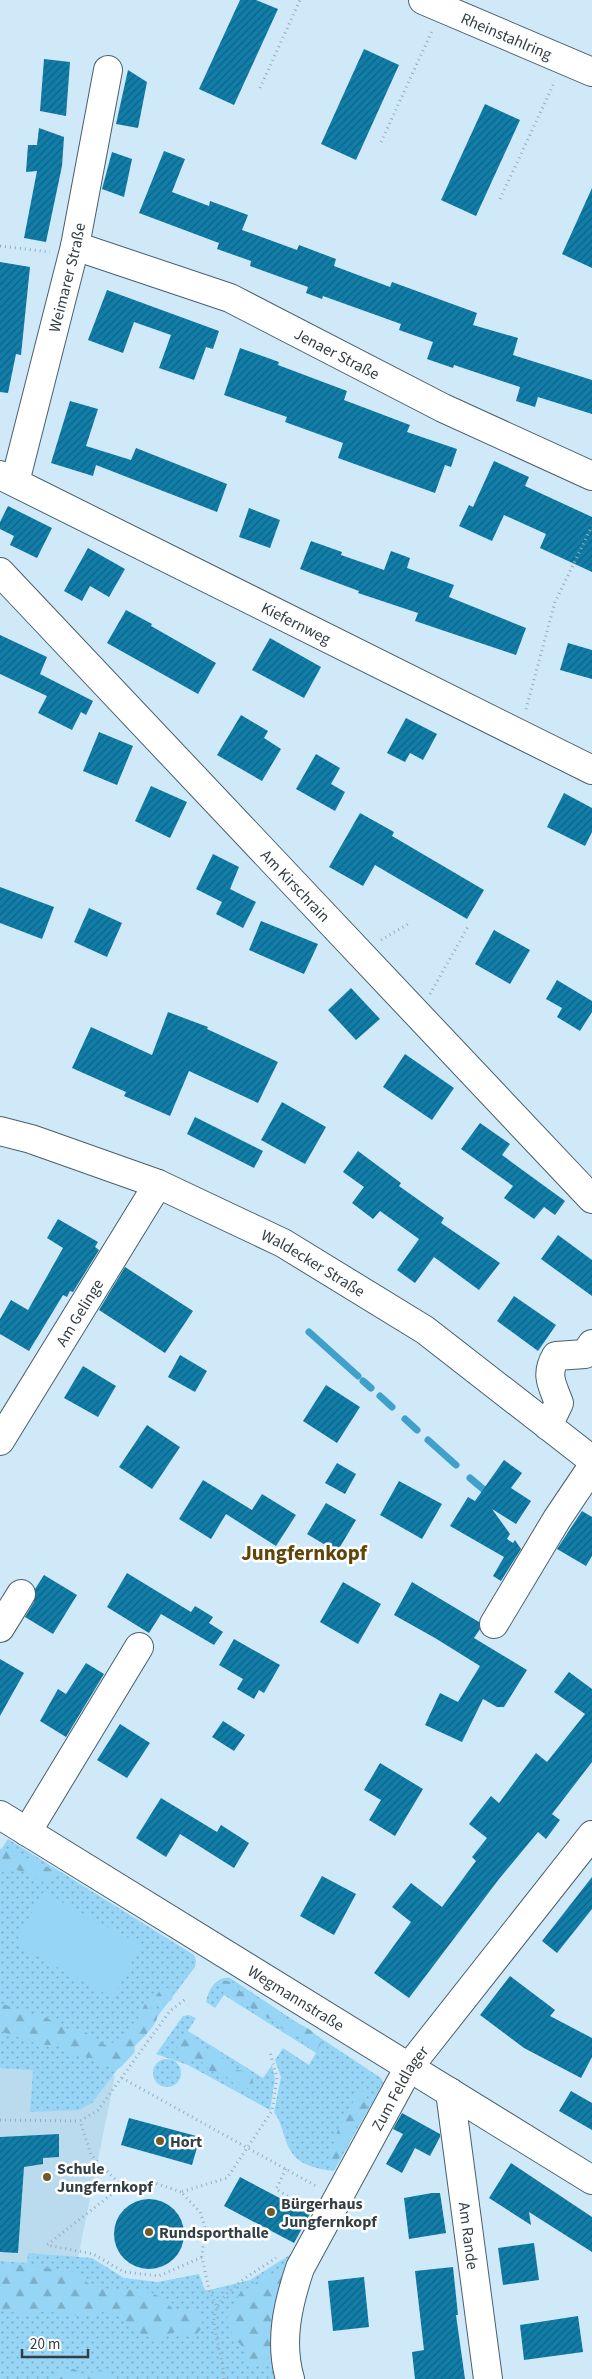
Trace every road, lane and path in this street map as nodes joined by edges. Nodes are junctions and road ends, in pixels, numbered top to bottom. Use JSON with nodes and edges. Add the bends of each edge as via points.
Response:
{"nodes":[{"id":1,"x":300,"y":0,"type":"edge"},
{"id":2,"x":432,"y":4,"type":"edge"},
{"id":3,"x":564,"y":60,"type":"junction"},
{"id":4,"x":108,"y":70,"type":"dead end"},
{"id":5,"x":592,"y":72,"type":"edge"},
{"id":6,"x":260,"y":88,"type":"dead end"},
{"id":7,"x":381,"y":142,"type":"dead end"},
{"id":8,"x":500,"y":200,"type":"dead end"},
{"id":9,"x":0,"y":246,"type":"edge"},
{"id":10,"x":75,"y":246,"type":"junction"},
{"id":11,"x":592,"y":476,"type":"edge"},
{"id":12,"x":8,"y":478,"type":"edge"},
{"id":13,"x":592,"y":526,"type":"edge"},
{"id":14,"x":0,"y":572,"type":"edge"},
{"id":15,"x":520,"y":734,"type":"junction"},
{"id":16,"x":592,"y":770,"type":"edge"},
{"id":17,"x":410,"y":923,"type":"dead end"},
{"id":18,"x":469,"y":925,"type":"dead end"},
{"id":19,"x":367,"y":960,"type":"junction"},
{"id":20,"x":419,"y":1014,"type":"junction"},
{"id":21,"x":0,"y":1131,"type":"edge"},
{"id":22,"x":158,"y":1184,"type":"junction"},
{"id":23,"x":592,"y":1198,"type":"edge"},
{"id":24,"x":592,"y":1344,"type":"edge"},
{"id":25,"x":548,"y":1426,"type":"junction"},
{"id":26,"x":0,"y":1441,"type":"edge"},
{"id":27,"x":592,"y":1460,"type":"edge"},
{"id":28,"x":592,"y":1467,"type":"edge"},
{"id":29,"x":21,"y":1594,"type":"dead end"},
{"id":30,"x":494,"y":1624,"type":"dead end"},
{"id":31,"x":0,"y":1628,"type":"edge"},
{"id":32,"x":139,"y":1647,"type":"dead end"},
{"id":33,"x":0,"y":1815,"type":"edge"},
{"id":34,"x":27,"y":1832,"type":"junction"},
{"id":35,"x":592,"y":1835,"type":"edge"},
{"id":36,"x":187,"y":1998,"type":"dead end"},
{"id":37,"x":270,"y":2052,"type":"dead end"},
{"id":38,"x":409,"y":2067,"type":"junction"},
{"id":39,"x":122,"y":2078,"type":"junction"},
{"id":40,"x":450,"y":2092,"type":"junction"},
{"id":41,"x":0,"y":2120,"type":"edge"},
{"id":42,"x":80,"y":2121,"type":"junction"},
{"id":43,"x":248,"y":2148,"type":"junction"},
{"id":44,"x":286,"y":2169,"type":"junction"},
{"id":45,"x":592,"y":2180,"type":"edge"},
{"id":46,"x":122,"y":2186,"type":"junction"},
{"id":47,"x":319,"y":2188,"type":"dead end"},
{"id":48,"x":181,"y":2192,"type":"junction"},
{"id":49,"x":302,"y":2210,"type":"dead end"},
{"id":50,"x":282,"y":2254,"type":"dead end"},
{"id":51,"x":202,"y":2257,"type":"junction"},
{"id":52,"x":216,"y":2305,"type":"junction"},
{"id":53,"x":224,"y":2379,"type":"edge"},
{"id":54,"x":290,"y":2379,"type":"edge"},
{"id":55,"x":488,"y":2379,"type":"edge"}],
"edges":[{"from":1,"to":6,"type":"path"},
{"from":2,"to":3,"type":"street","name":"Rheinstahlring"},
{"from":2,"to":7,"type":"path"},
{"from":3,"to":5,"type":"street","name":"Rheinstahlring"},
{"from":3,"to":8,"type":"path"},
{"from":4,"to":10,"type":"street","name":"Weimarer Straße"},
{"from":9,"to":10,"type":"path","via":[[58,253]]},
{"from":10,"to":11,"type":"street","name":"Jenaer Straße","via":[[230,298],[443,408]]},
{"from":10,"to":12,"type":"street","name":"Weimarer Straße"},
{"from":12,"to":15,"type":"street","name":"Kiefernweg"},
{"from":13,"to":15,"type":"path","via":[[555,602]]},
{"from":14,"to":19,"type":"street","name":"Am Kirschrain"},
{"from":15,"to":16,"type":"street","name":"Kiefernweg"},
{"from":17,"to":19,"type":"path","via":[[381,940]]},
{"from":18,"to":20,"type":"path"},
{"from":19,"to":20,"type":"street","name":"Am Kirschrain"},
{"from":20,"to":23,"type":"street","name":"Am Kirschrain"},
{"from":21,"to":22,"type":"street","name":"Waldecker Straße"},
{"from":22,"to":25,"type":"street","name":"Waldecker Straße","via":[[283,1243],[417,1325]]},
{"from":22,"to":26,"type":"street","name":"Am Gelinge"},
{"from":24,"to":25,"type":"street","via":[[585,1354],[556,1356],[550,1366],[549,1376],[559,1403]]},
{"from":25,"to":27,"type":"street","name":"Waldecker Straße"},
{"from":28,"to":30,"type":"street"},
{"from":29,"to":31,"type":"street"},
{"from":32,"to":34,"type":"street"},
{"from":33,"to":34,"type":"street","name":"Wegmannstraße"},
{"from":34,"to":38,"type":"street","name":"Wegmannstraße"},
{"from":35,"to":38,"type":"street","name":"Zum Feldlager"},
{"from":36,"to":39,"type":"path","via":[[170,2011]]},
{"from":37,"to":43,"type":"path","via":[[277,2078],[272,2111]]},
{"from":38,"to":40,"type":"street","name":"Wegmannstraße"},
{"from":38,"to":54,"type":"street","name":"Zum Feldlager","via":[[300,2268],[289,2302],[285,2335],[286,2366]]},
{"from":39,"to":42,"type":"path","via":[[98,2110]]},
{"from":39,"to":43,"type":"path"},
{"from":40,"to":45,"type":"street","name":"Wegmannstraße"},
{"from":40,"to":55,"type":"street","name":"Am Rande"},
{"from":41,"to":42,"type":"path"},
{"from":42,"to":46,"type":"path","via":[[91,2155]]},
{"from":43,"to":44,"type":"path"},
{"from":43,"to":48,"type":"path","via":[[227,2178]]},
{"from":44,"to":47,"type":"path"},
{"from":44,"to":49,"type":"path","via":[[276,2190],[304,2206]]},
{"from":46,"to":48,"type":"path","via":[[152,2182]]},
{"from":46,"to":51,"type":"path","via":[[48,2245],[94,2254],[124,2272],[159,2276]]},
{"from":48,"to":51,"type":"path","via":[[200,2212],[205,2227]]},
{"from":50,"to":52,"type":"path","via":[[236,2285]]},
{"from":51,"to":52,"type":"path","via":[[209,2290]]},
{"from":52,"to":53,"type":"path","via":[[214,2320]]}]}
